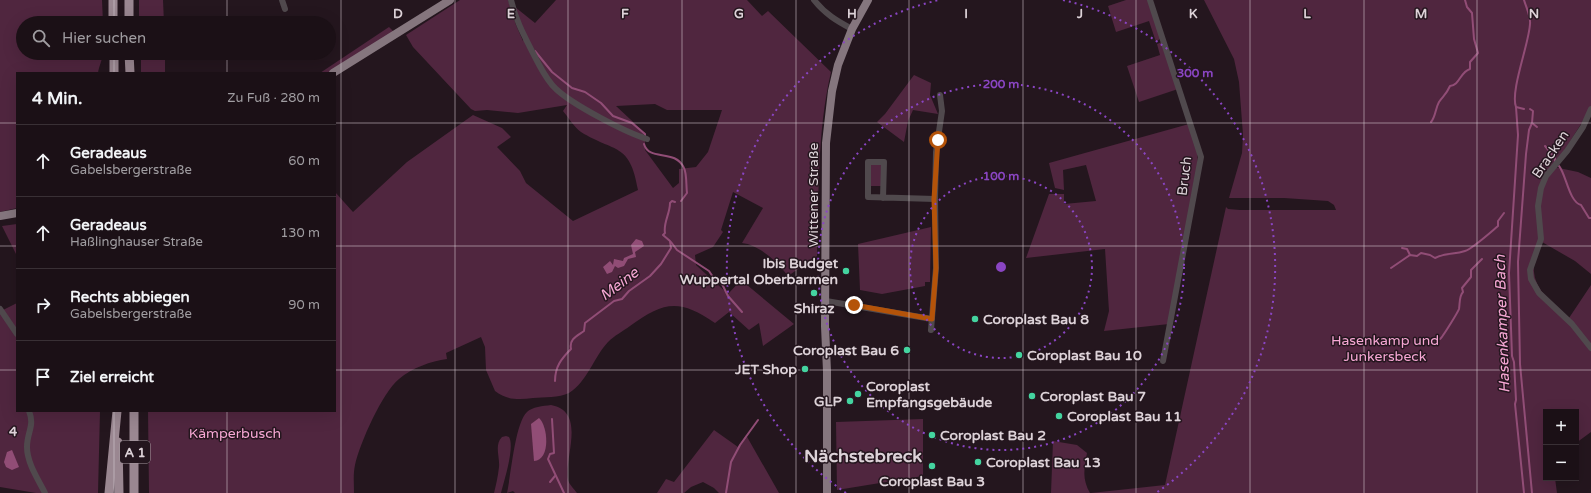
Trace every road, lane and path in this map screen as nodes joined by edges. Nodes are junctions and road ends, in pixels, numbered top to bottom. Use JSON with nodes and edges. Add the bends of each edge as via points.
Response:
{"nodes":[{"id":1,"x":113,"y":0,"type":"edge"},
{"id":2,"x":128,"y":0,"type":"edge"},
{"id":3,"x":282,"y":0,"type":"edge"},
{"id":4,"x":450,"y":0,"type":"edge"},
{"id":5,"x":511,"y":0,"type":"edge"},
{"id":6,"x":814,"y":0,"type":"edge"},
{"id":7,"x":868,"y":0,"type":"edge"},
{"id":8,"x":1150,"y":0,"type":"edge"},
{"id":9,"x":285,"y":9,"type":"dead end"},
{"id":10,"x":113,"y":16,"type":"edge"},
{"id":11,"x":129,"y":16,"type":"edge"},
{"id":12,"x":852,"y":29,"type":"junction"},
{"id":13,"x":114,"y":60,"type":"edge"},
{"id":14,"x":129,"y":60,"type":"edge"},
{"id":15,"x":114,"y":72,"type":"edge"},
{"id":16,"x":130,"y":72,"type":"edge"},
{"id":17,"x":335,"y":72,"type":"edge"},
{"id":18,"x":940,"y":95,"type":"dead end"},
{"id":19,"x":1591,"y":109,"type":"edge"},
{"id":20,"x":647,"y":139,"type":"dead end"},
{"id":21,"x":883,"y":198,"type":"junction"},
{"id":22,"x":934,"y":199,"type":"junction"},
{"id":23,"x":16,"y":213,"type":"edge"},
{"id":24,"x":0,"y":216,"type":"edge"},
{"id":25,"x":826,"y":301,"type":"junction"},
{"id":26,"x":0,"y":309,"type":"edge"},
{"id":27,"x":932,"y":319,"type":"junction"},
{"id":28,"x":931,"y":330,"type":"dead end"},
{"id":29,"x":16,"y":333,"type":"edge"},
{"id":30,"x":1591,"y":348,"type":"edge"},
{"id":31,"x":1163,"y":361,"type":"dead end"},
{"id":32,"x":29,"y":412,"type":"edge"},
{"id":33,"x":117,"y":412,"type":"edge"},
{"id":34,"x":117,"y":412,"type":"edge"},
{"id":35,"x":134,"y":412,"type":"edge"},
{"id":36,"x":109,"y":492,"type":"edge"},
{"id":37,"x":45,"y":493,"type":"edge"},
{"id":38,"x":119,"y":493,"type":"edge"},
{"id":39,"x":134,"y":493,"type":"edge"},
{"id":40,"x":827,"y":493,"type":"edge"}],
"edges":[{"from":1,"to":10,"type":"highway"},
{"from":2,"to":11,"type":"highway"},
{"from":3,"to":9,"type":"street"},
{"from":4,"to":17,"type":"main road"},
{"from":5,"to":20,"type":"street","via":[[523,37],[556,90],[619,127]]},
{"from":6,"to":12,"type":"street","via":[[839,23]]},
{"from":7,"to":12,"type":"main road","name":"Wittener Straße"},
{"from":8,"to":31,"type":"street","name":"Bruch","via":[[1201,157]]},
{"from":12,"to":25,"type":"main road","name":"Wittener Straße","via":[[838,65],[826,143]]},
{"from":13,"to":15,"type":"highway"},
{"from":14,"to":16,"type":"highway"},
{"from":18,"to":22,"type":"street","via":[[942,111],[936,152]]},
{"from":19,"to":30,"type":"street","name":"Bracken","via":[[1567,152],[1546,176],[1541,188],[1538,206],[1542,233],[1532,261],[1531,279],[1536,290],[1572,324]]},
{"from":21,"to":21,"type":"street","via":[[868,198],[868,162],[884,162]]},
{"from":21,"to":22,"type":"street"},
{"from":22,"to":27,"type":"street","via":[[936,268]]},
{"from":23,"to":24,"type":"main road"},
{"from":25,"to":27,"type":"street"},
{"from":25,"to":40,"type":"main road","name":"Wittener Straße"},
{"from":26,"to":29,"type":"street"},
{"from":27,"to":28,"type":"street"},
{"from":32,"to":37,"type":"street","via":[[32,419],[27,448]]},
{"from":33,"to":36,"type":"highway"},
{"from":34,"to":38,"type":"highway","number":"A 1"},
{"from":35,"to":39,"type":"highway","number":"A 1"}]}
